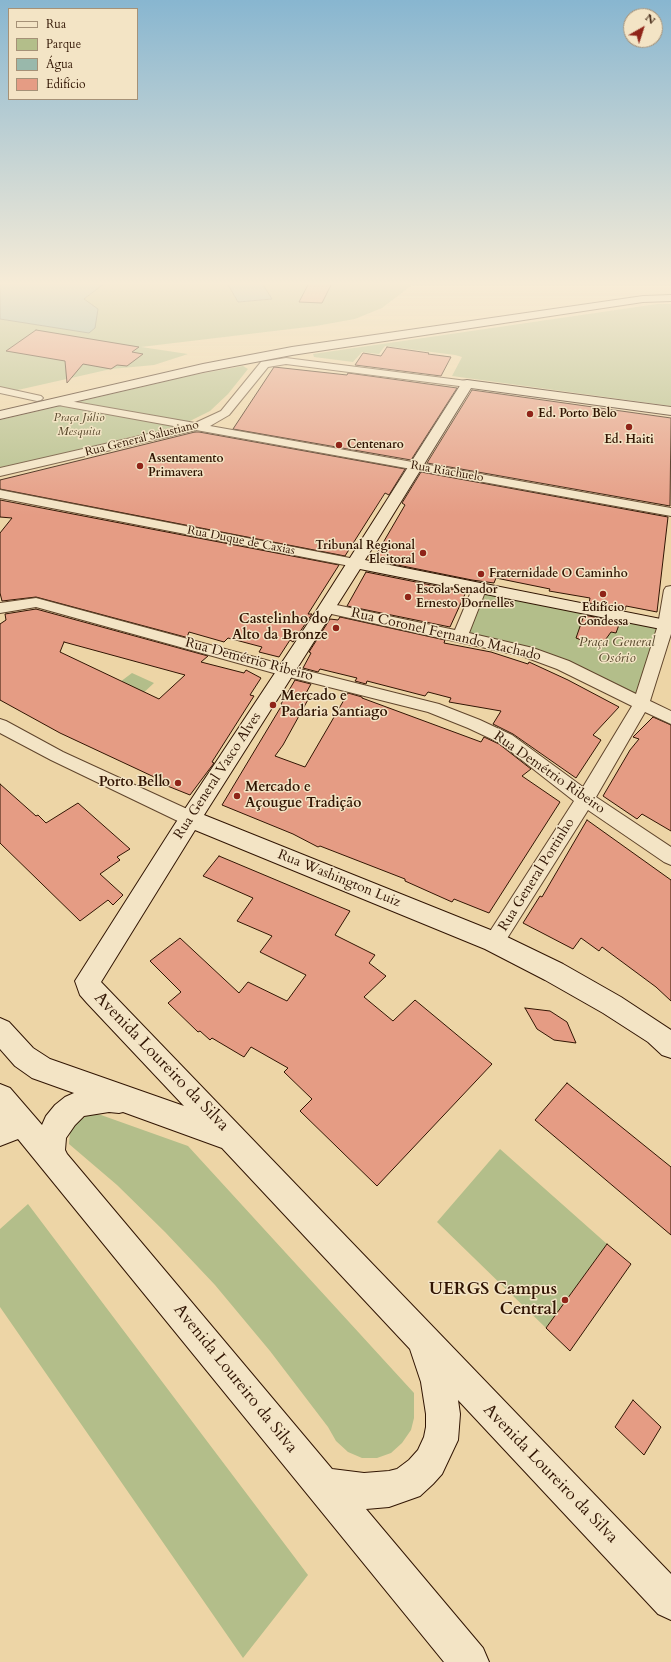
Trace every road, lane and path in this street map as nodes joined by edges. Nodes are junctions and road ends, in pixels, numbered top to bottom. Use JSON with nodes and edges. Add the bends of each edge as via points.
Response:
{"nodes":[{"id":1,"x":202,"y":361,"type":"edge"},
{"id":2,"x":242,"y":361,"type":"edge"},
{"id":3,"x":467,"y":384,"type":"junction"},
{"id":4,"x":0,"y":390,"type":"edge"},
{"id":5,"x":37,"y":398,"type":"junction"},
{"id":6,"x":58,"y":402,"type":"junction"},
{"id":7,"x":0,"y":406,"type":"edge"},
{"id":8,"x":671,"y":411,"type":"edge"},
{"id":9,"x":225,"y":413,"type":"junction"},
{"id":10,"x":0,"y":415,"type":"edge"},
{"id":11,"x":195,"y":427,"type":"junction"},
{"id":12,"x":224,"y":431,"type":"junction"},
{"id":13,"x":415,"y":466,"type":"junction"},
{"id":14,"x":0,"y":472,"type":"edge"},
{"id":15,"x":0,"y":494,"type":"edge"},
{"id":16,"x":671,"y":512,"type":"edge"},
{"id":17,"x":355,"y":563,"type":"junction"},
{"id":18,"x":480,"y":587,"type":"junction"},
{"id":19,"x":671,"y":590,"type":"edge"},
{"id":20,"x":0,"y":608,"type":"edge"},
{"id":21,"x":327,"y":608,"type":"junction"},
{"id":22,"x":669,"y":625,"type":"edge"},
{"id":23,"x":460,"y":636,"type":"junction"},
{"id":24,"x":287,"y":671,"type":"junction"},
{"id":25,"x":641,"y":704,"type":"junction"},
{"id":26,"x":671,"y":718,"type":"edge"},
{"id":27,"x":0,"y":725,"type":"edge"},
{"id":28,"x":585,"y":799,"type":"junction"},
{"id":29,"x":191,"y":819,"type":"junction"},
{"id":30,"x":671,"y":857,"type":"edge"},
{"id":31,"x":494,"y":942,"type":"junction"},
{"id":32,"x":88,"y":987,"type":"joint"},
{"id":33,"x":0,"y":1030,"type":"edge"},
{"id":34,"x":671,"y":1046,"type":"edge"},
{"id":35,"x":0,"y":1097,"type":"edge"},
{"id":36,"x":132,"y":1101,"type":"junction"},
{"id":37,"x":11,"y":1128,"type":"edge"},
{"id":38,"x":233,"y":1138,"type":"junction"},
{"id":39,"x":55,"y":1161,"type":"junction"},
{"id":40,"x":424,"y":1342,"type":"junction"},
{"id":41,"x":322,"y":1485,"type":"junction"},
{"id":42,"x":671,"y":1601,"type":"edge"},
{"id":43,"x":469,"y":1662,"type":"edge"}],
"edges":[{"from":1,"to":5,"type":"main road"},
{"from":2,"to":6,"type":"main road"},
{"from":3,"to":8,"type":"main road"},
{"from":3,"to":9,"type":"street","name":"Rua General Salustiano","via":[[286,361],[265,364]]},
{"from":3,"to":13,"type":"main road","name":"Rua General Vasco Alves"},
{"from":4,"to":5,"type":"street"},
{"from":5,"to":7,"type":"main road"},
{"from":6,"to":10,"type":"main road"},
{"from":6,"to":11,"type":"street"},
{"from":9,"to":11,"type":"street","name":"Rua General Salustiano"},
{"from":9,"to":12,"type":"street","via":[[222,427]]},
{"from":11,"to":12,"type":"street","name":"Rua Riachuelo"},
{"from":11,"to":14,"type":"street","name":"Rua General Salustiano"},
{"from":12,"to":13,"type":"street","name":"Rua Riachuelo"},
{"from":13,"to":16,"type":"street","name":"Rua Riachuelo"},
{"from":13,"to":17,"type":"main road","name":"Rua General Vasco Alves"},
{"from":15,"to":17,"type":"street","name":"Rua Duque de Caxias"},
{"from":17,"to":18,"type":"main road","name":"Rua Duque de Caxias"},
{"from":17,"to":21,"type":"main road","name":"Rua General Vasco Alves"},
{"from":18,"to":22,"type":"main road","name":"Rua Duque de Caxias"},
{"from":18,"to":23,"type":"street"},
{"from":19,"to":22,"type":"street","name":"Rua General Portinho"},
{"from":20,"to":24,"type":"street","name":"Rua Demétrio Ribeiro","via":[[36,602]]},
{"from":21,"to":23,"type":"street","name":"Rua Coronel Fernando Machado"},
{"from":21,"to":24,"type":"main road","name":"Rua General Vasco Alves"},
{"from":22,"to":25,"type":"street","name":"Rua General Portinho"},
{"from":23,"to":25,"type":"street","name":"Rua Coronel Fernando Machado","via":[[527,652],[563,665]]},
{"from":24,"to":28,"type":"street","name":"Rua Demétrio Ribeiro","via":[[433,708],[474,724],[506,740]]},
{"from":24,"to":29,"type":"main road","name":"Rua General Vasco Alves"},
{"from":25,"to":26,"type":"street","name":"Rua Coronel Fernando Machado"},
{"from":25,"to":28,"type":"street","name":"Rua General Portinho"},
{"from":27,"to":29,"type":"street","name":"Rua Washington Luiz","via":[[57,756]]},
{"from":28,"to":30,"type":"street","name":"Rua Demétrio Ribeiro"},
{"from":28,"to":31,"type":"street","name":"Rua General Portinho"},
{"from":29,"to":31,"type":"main road","name":"Rua Washington Luiz"},
{"from":29,"to":32,"type":"main road","name":"Rua General Vasco Alves","via":[[92,974]]},
{"from":31,"to":34,"type":"main road","name":"Rua Washington Luiz","via":[[612,1005]]},
{"from":32,"to":38,"type":"main road","name":"Avenida Loureiro da Silva"},
{"from":33,"to":36,"type":"main road","name":"Avenida Loureiro da Silva","via":[[24,1056],[42,1069]]},
{"from":35,"to":37,"type":"main road","name":"Avenida Loureiro da Silva"},
{"from":36,"to":38,"type":"main road","name":"Avenida Loureiro da Silva"},
{"from":36,"to":39,"type":"main road","via":[[109,1099],[75,1106],[56,1126],[51,1150]]},
{"from":37,"to":39,"type":"main road","name":"Avenida Loureiro da Silva"},
{"from":38,"to":40,"type":"main road","name":"Avenida Loureiro da Silva"},
{"from":39,"to":41,"type":"main road","name":"Avenida Loureiro da Silva"},
{"from":40,"to":41,"type":"main road","via":[[438,1382],[443,1414],[441,1440],[430,1462],[407,1483],[389,1489],[364,1491]]},
{"from":40,"to":42,"type":"main road","name":"Avenida Loureiro da Silva"},
{"from":41,"to":43,"type":"main road","name":"Avenida Loureiro da Silva"}]}
